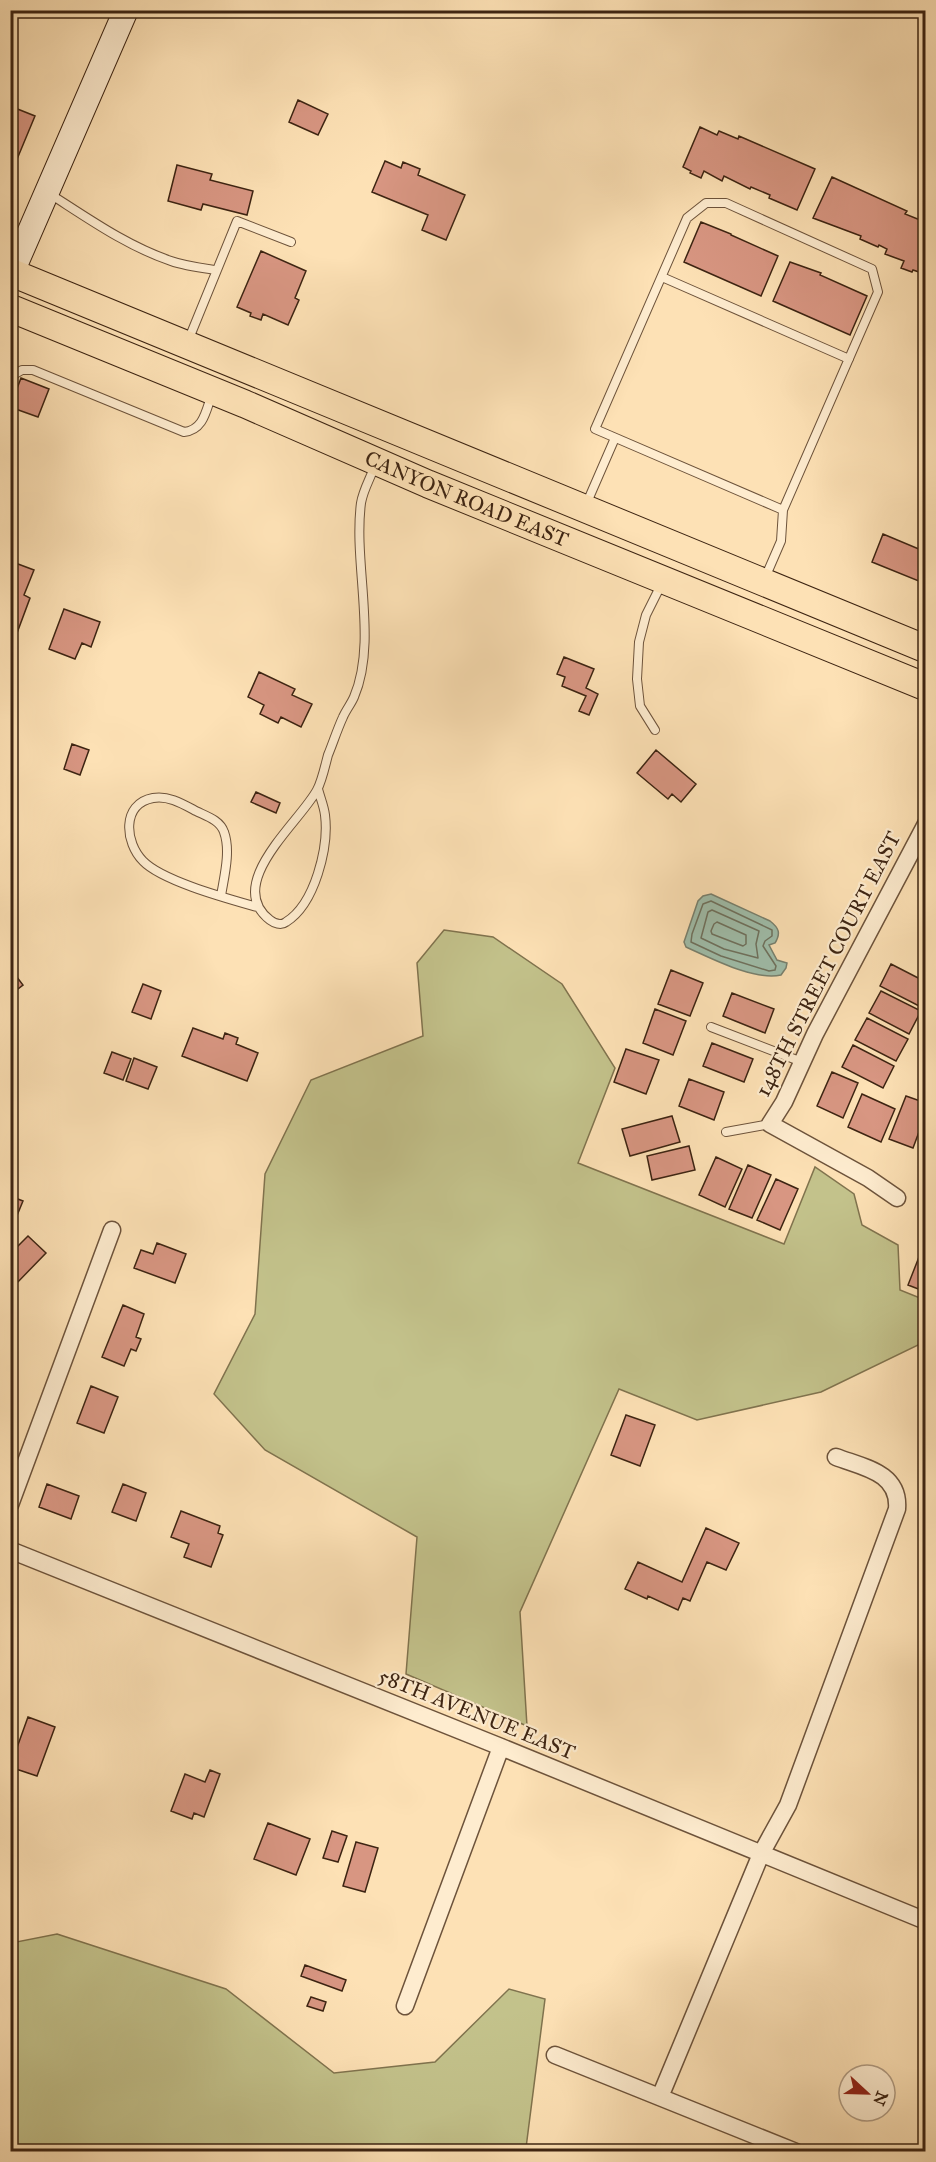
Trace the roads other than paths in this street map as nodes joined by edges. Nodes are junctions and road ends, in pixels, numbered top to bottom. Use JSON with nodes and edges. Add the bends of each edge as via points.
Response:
{"nodes":[{"id":1,"x":126,"y":10,"type":"edge"},
{"id":2,"x":47,"y":192,"type":"junction"},
{"id":3,"x":291,"y":242,"type":"dead end"},
{"id":4,"x":216,"y":270,"type":"junction"},
{"id":5,"x":11,"y":274,"type":"edge"},
{"id":6,"x":662,"y":277,"type":"junction"},
{"id":7,"x":10,"y":308,"type":"edge"},
{"id":8,"x":186,"y":344,"type":"junction"},
{"id":9,"x":849,"y":359,"type":"junction"},
{"id":10,"x":10,"y":377,"type":"edge"},
{"id":11,"x":213,"y":391,"type":"junction"},
{"id":12,"x":615,"y":438,"type":"junction"},
{"id":13,"x":376,"y":462,"type":"junction"},
{"id":14,"x":585,"y":507,"type":"junction"},
{"id":15,"x":783,"y":510,"type":"junction"},
{"id":16,"x":663,"y":580,"type":"junction"},
{"id":17,"x":764,"y":581,"type":"junction"},
{"id":18,"x":819,"y":643,"type":"junction"},
{"id":19,"x":926,"y":649,"type":"edge"},
{"id":20,"x":926,"y":654,"type":"edge"},
{"id":21,"x":926,"y":687,"type":"edge"},
{"id":22,"x":655,"y":730,"type":"dead end"},
{"id":23,"x":318,"y":789,"type":"junction"},
{"id":24,"x":926,"y":824,"type":"edge"},
{"id":25,"x":221,"y":896,"type":"junction"},
{"id":26,"x":257,"y":907,"type":"junction"},
{"id":27,"x":711,"y":1027,"type":"dead end"},
{"id":28,"x":802,"y":1062,"type":"junction"},
{"id":29,"x":770,"y":1124,"type":"junction"},
{"id":30,"x":726,"y":1132,"type":"dead end"},
{"id":31,"x":897,"y":1198,"type":"dead end"},
{"id":32,"x":112,"y":1230,"type":"dead end"},
{"id":33,"x":836,"y":1457,"type":"dead end"},
{"id":34,"x":10,"y":1505,"type":"edge"},
{"id":35,"x":10,"y":1550,"type":"edge"},
{"id":36,"x":501,"y":1747,"type":"junction"},
{"id":37,"x":761,"y":1854,"type":"junction"},
{"id":38,"x":926,"y":1922,"type":"edge"},
{"id":39,"x":405,"y":2006,"type":"dead end"},
{"id":40,"x":555,"y":2055,"type":"dead end"},
{"id":41,"x":660,"y":2097,"type":"junction"},
{"id":42,"x":796,"y":2151,"type":"edge"}],
"edges":[{"from":1,"to":2,"type":"street"},
{"from":2,"to":4,"type":"lane","via":[[136,247],[173,262]]},
{"from":2,"to":5,"type":"street"},
{"from":3,"to":4,"type":"lane","via":[[237,221]]},
{"from":4,"to":8,"type":"lane"},
{"from":5,"to":8,"type":"main road","name":"CANYON ROAD EAST"},
{"from":6,"to":9,"type":"lane"},
{"from":6,"to":9,"type":"lane","via":[[687,218],[706,203],[726,203],[872,269],[878,291]]},
{"from":6,"to":12,"type":"lane","via":[[595,429]]},
{"from":7,"to":11,"type":"main road","name":"CANYON ROAD EAST"},
{"from":8,"to":14,"type":"main road","name":"CANYON ROAD EAST"},
{"from":9,"to":15,"type":"lane"},
{"from":10,"to":11,"type":"lane","via":[[22,370],[33,370],[184,432],[194,431],[200,425]]},
{"from":11,"to":13,"type":"main road","name":"CANYON ROAD EAST"},
{"from":12,"to":14,"type":"lane"},
{"from":12,"to":15,"type":"lane"},
{"from":13,"to":16,"type":"main road","name":"CANYON ROAD EAST"},
{"from":13,"to":23,"type":"lane","via":[[362,501],[362,667]]},
{"from":14,"to":17,"type":"main road","name":"CANYON ROAD EAST"},
{"from":15,"to":17,"type":"lane","via":[[781,541]]},
{"from":16,"to":18,"type":"main road","name":"CANYON ROAD EAST"},
{"from":16,"to":22,"type":"lane","via":[[646,615],[639,642],[637,679],[640,706]]},
{"from":17,"to":19,"type":"main road","name":"CANYON ROAD EAST"},
{"from":18,"to":20,"type":"main road","via":[[829,632]]},
{"from":18,"to":21,"type":"main road","name":"CANYON ROAD EAST"},
{"from":23,"to":26,"type":"lane","via":[[259,872],[254,891]]},
{"from":23,"to":26,"type":"lane","via":[[325,815],[325,842],[305,904],[280,925],[270,921]]},
{"from":24,"to":28,"type":"street","name":"148TH STREET COURT EAST"},
{"from":25,"to":25,"type":"lane","via":[[144,862],[133,849],[128,827],[136,808],[153,798],[174,800],[217,822],[224,832],[227,850]]},
{"from":25,"to":26,"type":"lane"},
{"from":27,"to":28,"type":"lane"},
{"from":28,"to":29,"type":"street","name":"148TH STREET COURT EAST"},
{"from":29,"to":30,"type":"lane"},
{"from":29,"to":31,"type":"street"},
{"from":32,"to":34,"type":"street"},
{"from":33,"to":37,"type":"street","via":[[883,1474],[897,1497],[897,1509],[788,1805]]},
{"from":35,"to":36,"type":"street","name":"58TH AVENUE EAST"},
{"from":36,"to":37,"type":"street","name":"58TH AVENUE EAST"},
{"from":36,"to":39,"type":"street"},
{"from":37,"to":38,"type":"street","name":"58TH AVENUE EAST"},
{"from":37,"to":41,"type":"street"},
{"from":40,"to":41,"type":"street"},
{"from":41,"to":42,"type":"street"}]}
